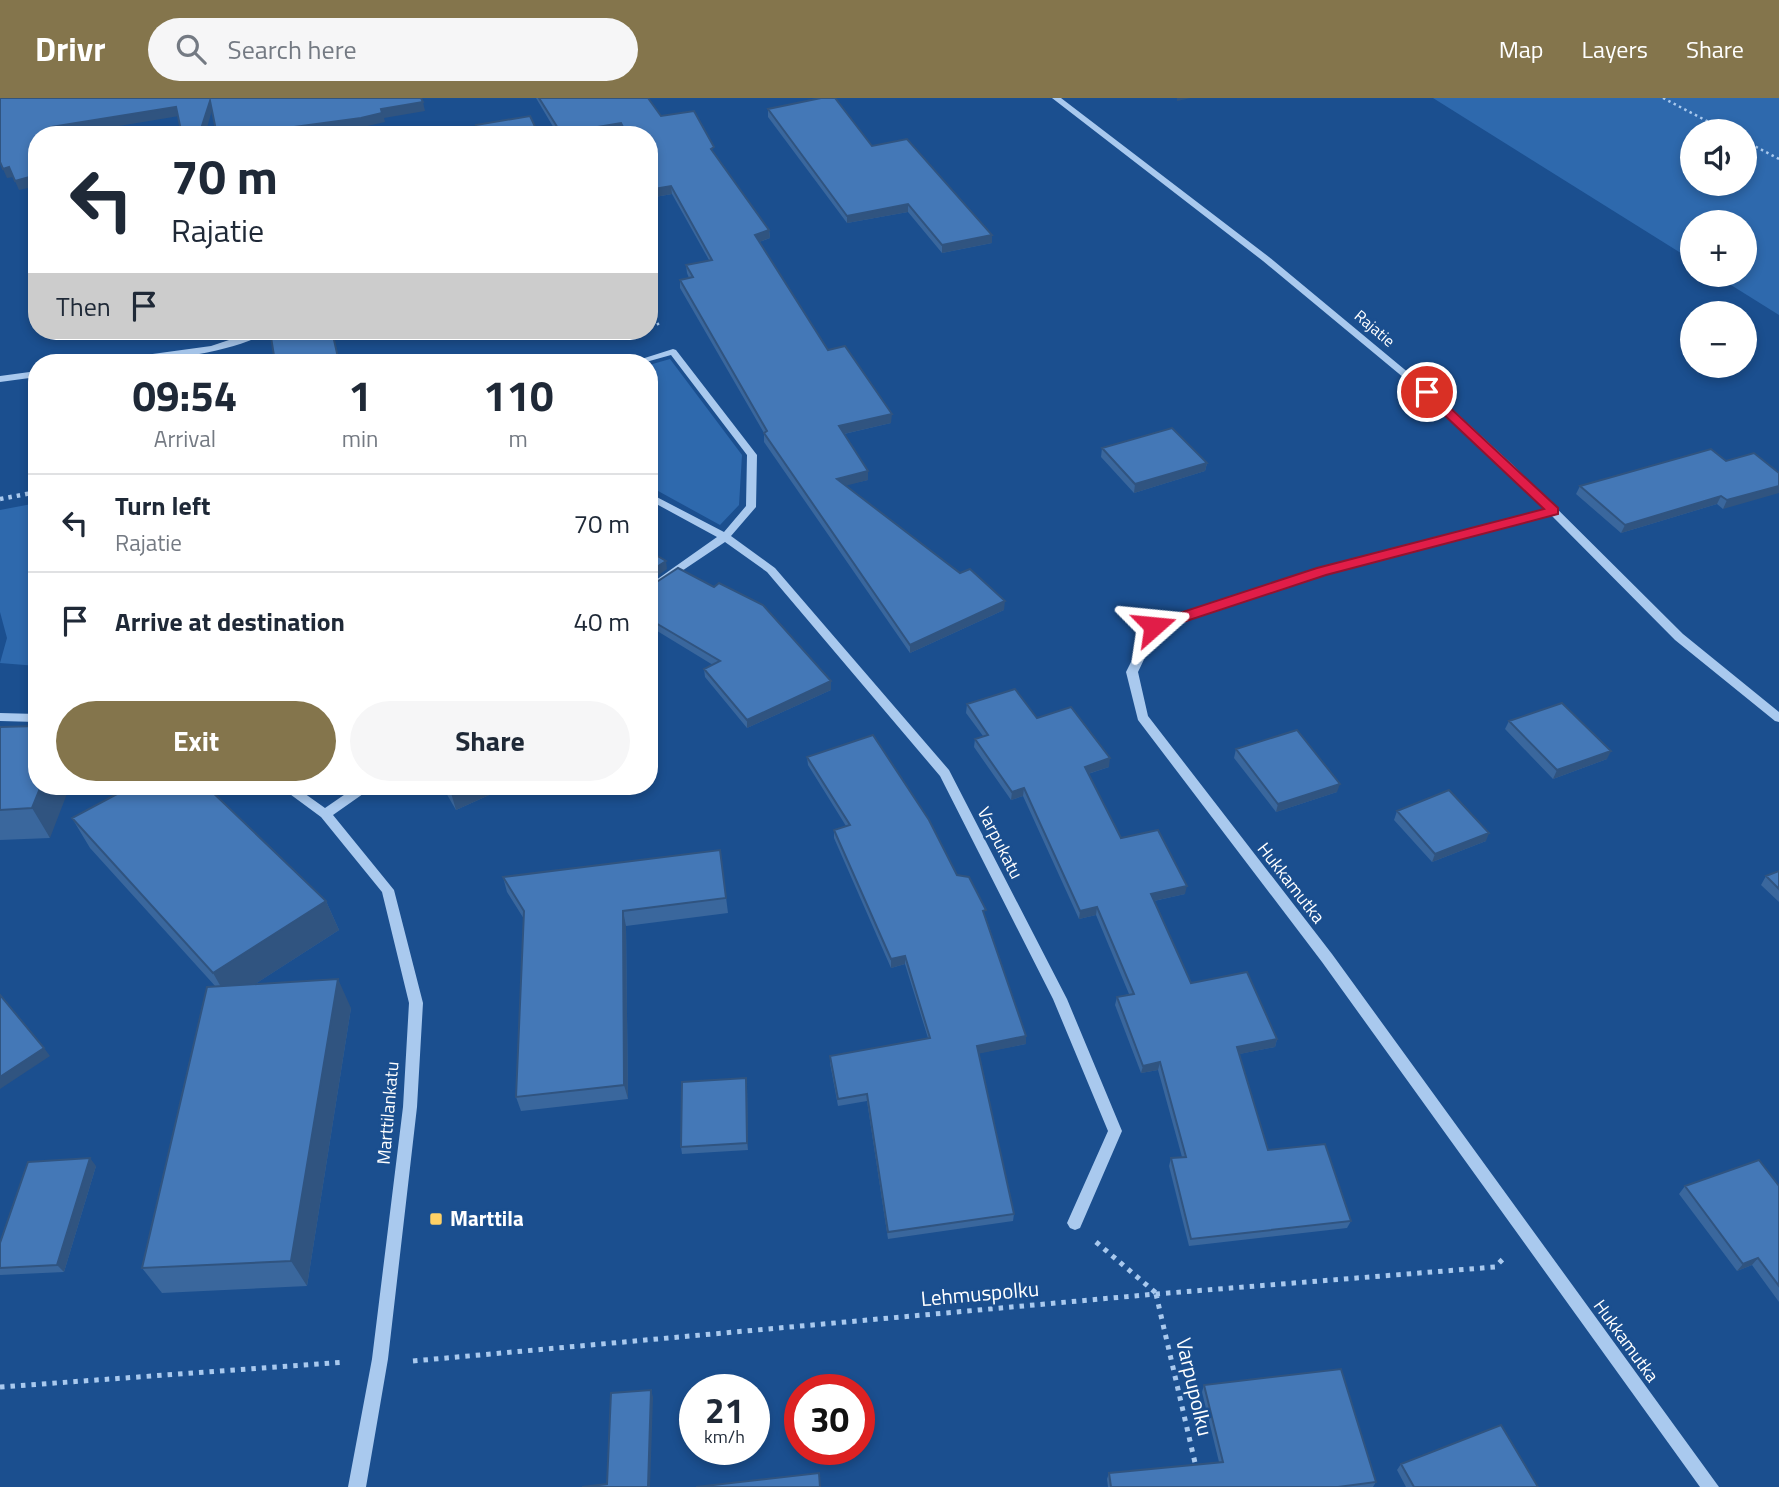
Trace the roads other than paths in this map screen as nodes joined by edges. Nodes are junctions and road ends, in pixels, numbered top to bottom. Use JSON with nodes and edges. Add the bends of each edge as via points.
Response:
{"nodes":[{"id":1,"x":1056,"y":98,"type":"edge"},
{"id":2,"x":238,"y":340,"type":"edge"},
{"id":3,"x":175,"y":354,"type":"edge"},
{"id":4,"x":658,"y":356,"type":"edge"},
{"id":5,"x":28,"y":375,"type":"edge"},
{"id":6,"x":0,"y":379,"type":"edge"},
{"id":7,"x":658,"y":501,"type":"edge"},
{"id":8,"x":1553,"y":511,"type":"junction"},
{"id":9,"x":726,"y":537,"type":"junction"},
{"id":10,"x":658,"y":584,"type":"edge"},
{"id":11,"x":0,"y":717,"type":"edge"},
{"id":12,"x":28,"y":718,"type":"edge"},
{"id":13,"x":1779,"y":718,"type":"edge"},
{"id":14,"x":298,"y":795,"type":"edge"},
{"id":15,"x":353,"y":795,"type":"edge"},
{"id":16,"x":325,"y":814,"type":"junction"},
{"id":17,"x":1075,"y":1223,"type":"road end"},
{"id":18,"x":357,"y":1487,"type":"edge"},
{"id":19,"x":1710,"y":1487,"type":"edge"}],
"edges":[{"from":1,"to":8,"type":"street","name":"Rajatie","via":[[1341,320],[1448,410]]},
{"from":2,"to":3,"type":"street"},
{"from":4,"to":9,"type":"street","via":[[673,352],[752,455],[751,507]]},
{"from":5,"to":6,"type":"street"},
{"from":7,"to":9,"type":"street","name":"Varpukatu"},
{"from":8,"to":13,"type":"street","name":"Rajatie","via":[[1679,637]]},
{"from":8,"to":19,"type":"street","name":"Hukkamutka","via":[[1322,572],[1154,626],[1132,672],[1142,717],[1327,958]]},
{"from":9,"to":10,"type":"street"},
{"from":9,"to":17,"type":"street","name":"Varpukatu","via":[[771,570],[945,773],[1059,999],[1115,1131]]},
{"from":11,"to":12,"type":"street"},
{"from":14,"to":16,"type":"street","name":"Marttilankatu"},
{"from":15,"to":16,"type":"street"},
{"from":16,"to":18,"type":"street","name":"Marttilankatu","via":[[388,890],[416,1003],[410,1107],[380,1359]]}]}
